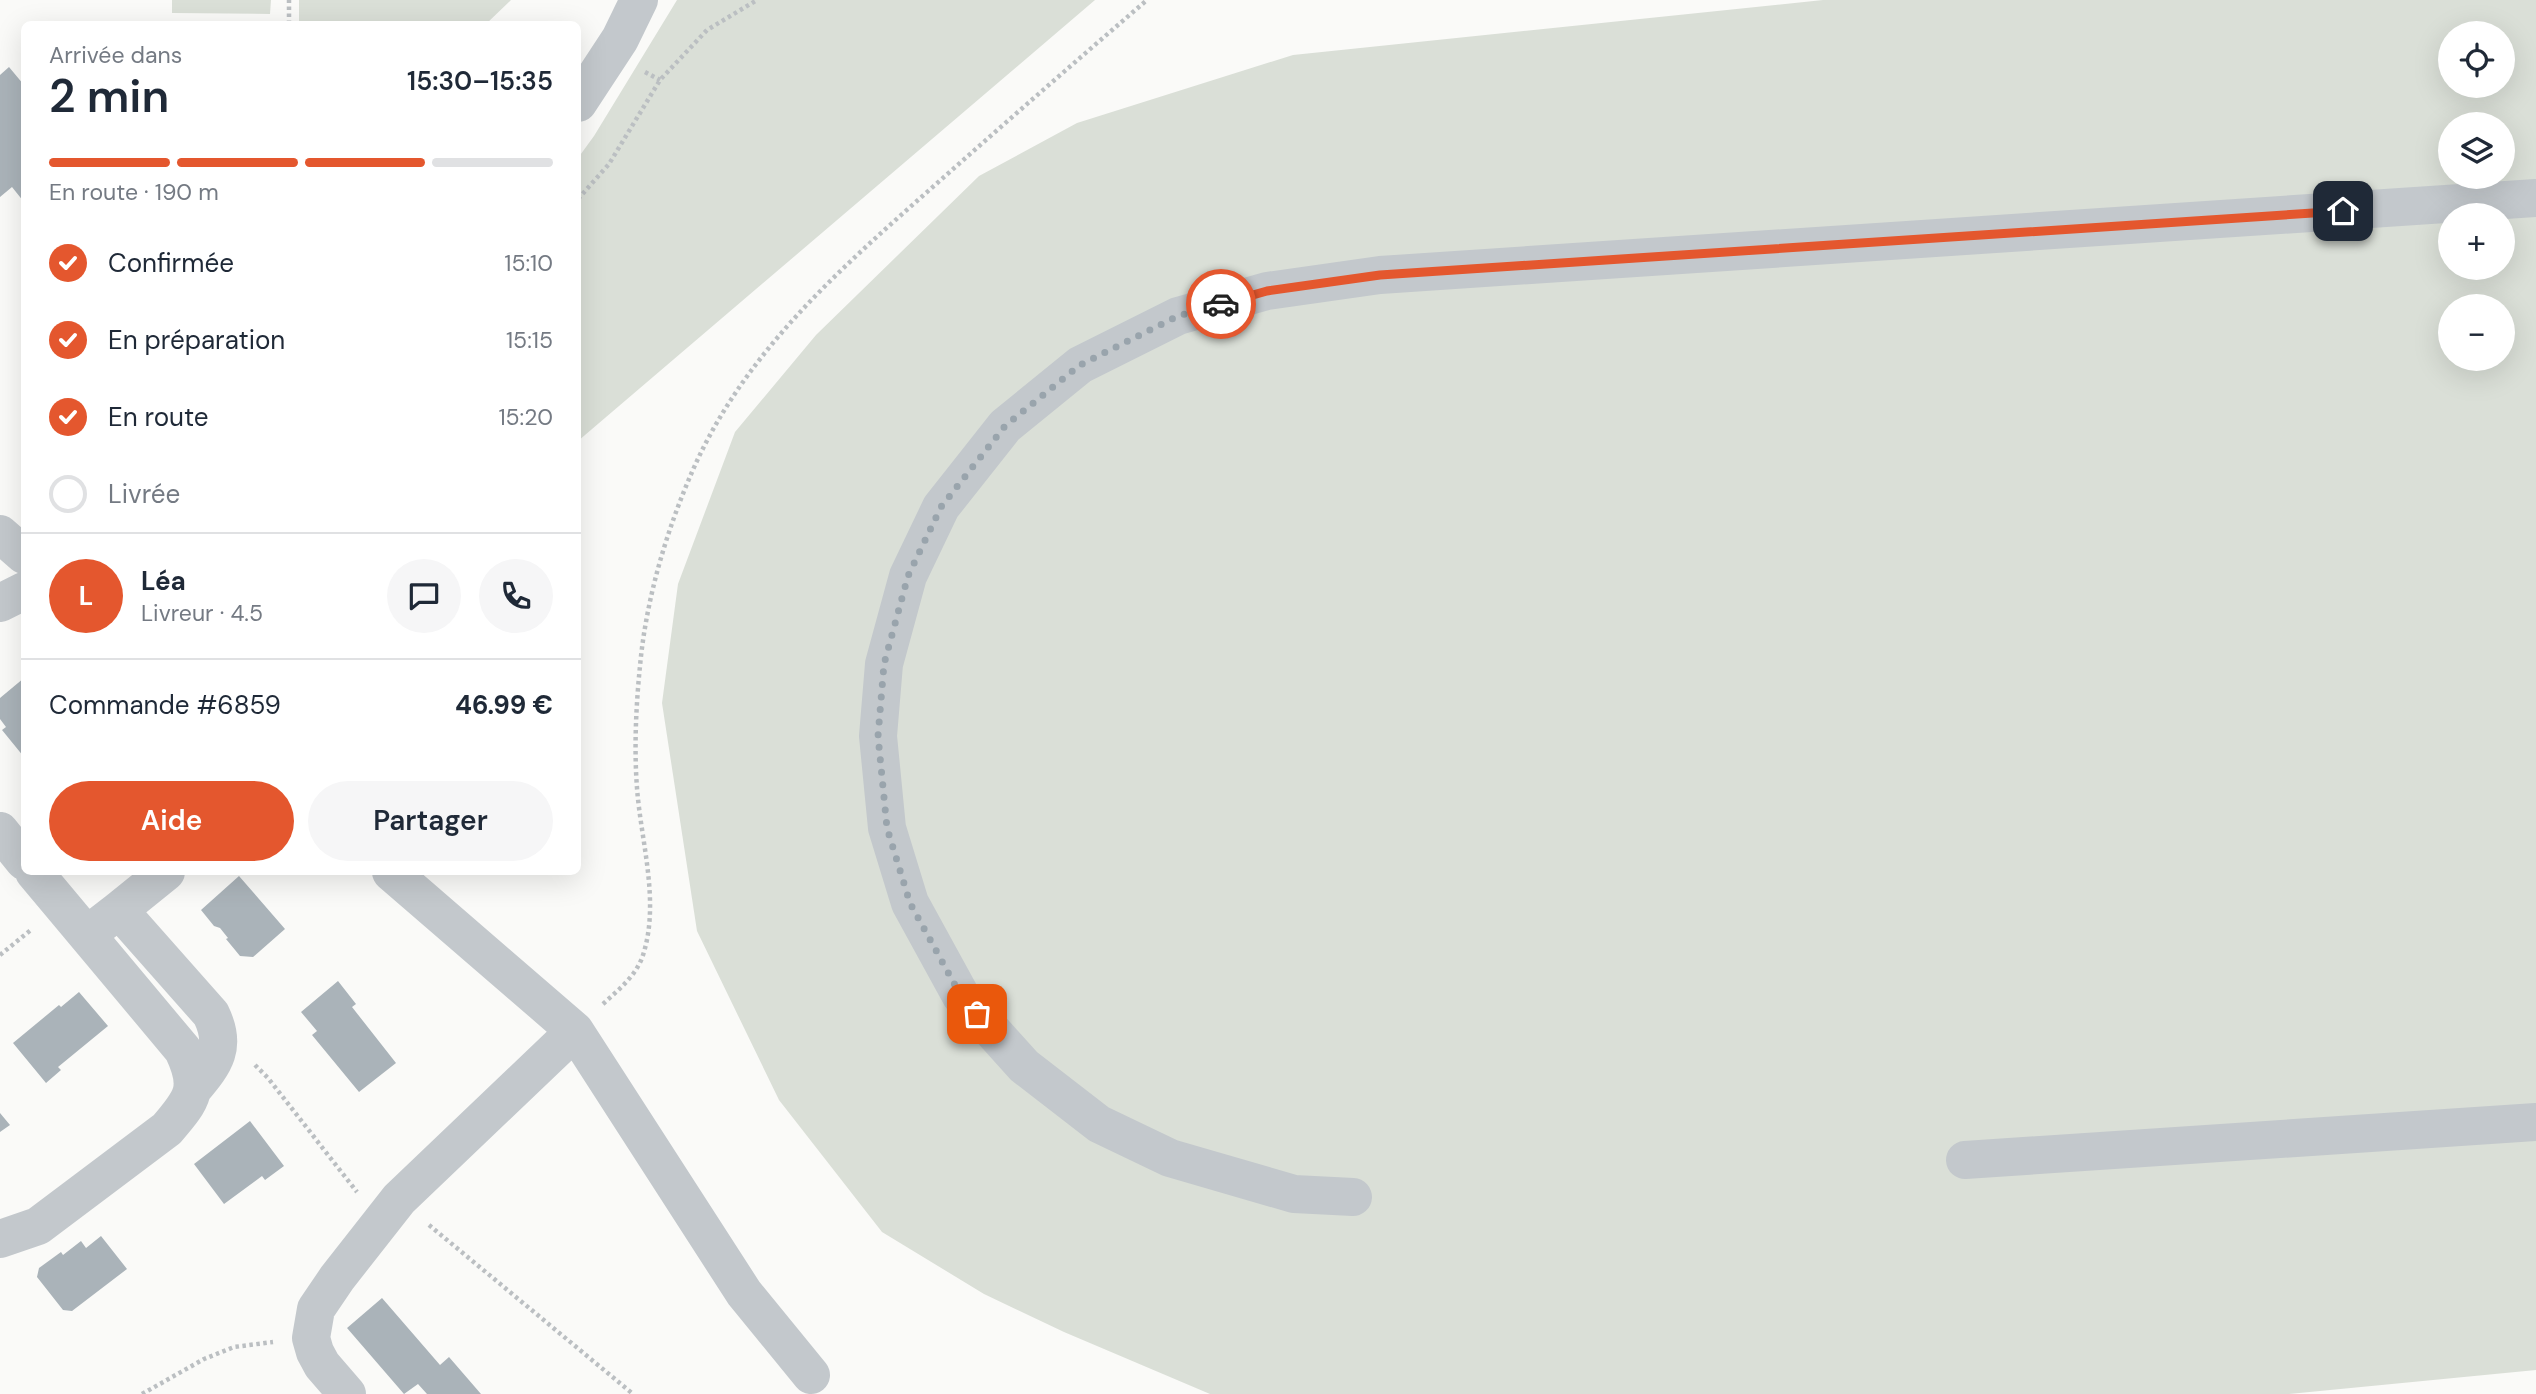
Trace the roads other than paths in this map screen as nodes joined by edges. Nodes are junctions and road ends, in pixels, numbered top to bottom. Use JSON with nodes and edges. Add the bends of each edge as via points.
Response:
{"nodes":[{"id":1,"x":639,"y":0,"type":"edge"},
{"id":2,"x":581,"y":98,"type":"edge"},
{"id":3,"x":2536,"y":198,"type":"edge"},
{"id":4,"x":0,"y":534,"type":"edge"},
{"id":5,"x":21,"y":552,"type":"edge"},
{"id":6,"x":21,"y":592,"type":"edge"},
{"id":7,"x":0,"y":603,"type":"edge"},
{"id":8,"x":0,"y":831,"type":"edge"},
{"id":9,"x":21,"y":856,"type":"edge"},
{"id":10,"x":37,"y":875,"type":"edge"},
{"id":11,"x":162,"y":875,"type":"edge"},
{"id":12,"x":394,"y":875,"type":"edge"},
{"id":13,"x":119,"y":910,"type":"junction"},
{"id":14,"x":88,"y":934,"type":"junction"},
{"id":15,"x":575,"y":1031,"type":"junction"},
{"id":16,"x":193,"y":1089,"type":"junction"},
{"id":17,"x":2536,"y":1122,"type":"edge"},
{"id":18,"x":1965,"y":1160,"type":"dead end"},
{"id":19,"x":1353,"y":1197,"type":"dead end"},
{"id":20,"x":0,"y":1239,"type":"edge"},
{"id":21,"x":811,"y":1376,"type":"dead end"},
{"id":22,"x":347,"y":1394,"type":"edge"}],
"edges":[{"from":1,"to":2,"type":"street"},
{"from":3,"to":19,"type":"street","via":[[1380,275],[1267,291],[1178,316],[1080,365],[1005,426],[941,507],[908,576],[884,664],[878,736],[887,828],[910,903],[961,996],[1024,1066],[1099,1124],[1170,1158],[1294,1194]]},
{"from":4,"to":5,"type":"street"},
{"from":6,"to":7,"type":"street"},
{"from":8,"to":9,"type":"street"},
{"from":10,"to":14,"type":"street"},
{"from":11,"to":13,"type":"street"},
{"from":12,"to":15,"type":"street"},
{"from":13,"to":14,"type":"street"},
{"from":13,"to":16,"type":"street","via":[[211,1014],[219,1031],[211,1068]]},
{"from":14,"to":16,"type":"street","via":[[183,1050],[192,1068]]},
{"from":15,"to":21,"type":"street","via":[[744,1293]]},
{"from":15,"to":22,"type":"street","via":[[399,1199],[316,1309],[311,1338],[322,1365]]},
{"from":16,"to":20,"type":"street","via":[[167,1129],[38,1226]]},
{"from":17,"to":18,"type":"street"}]}
